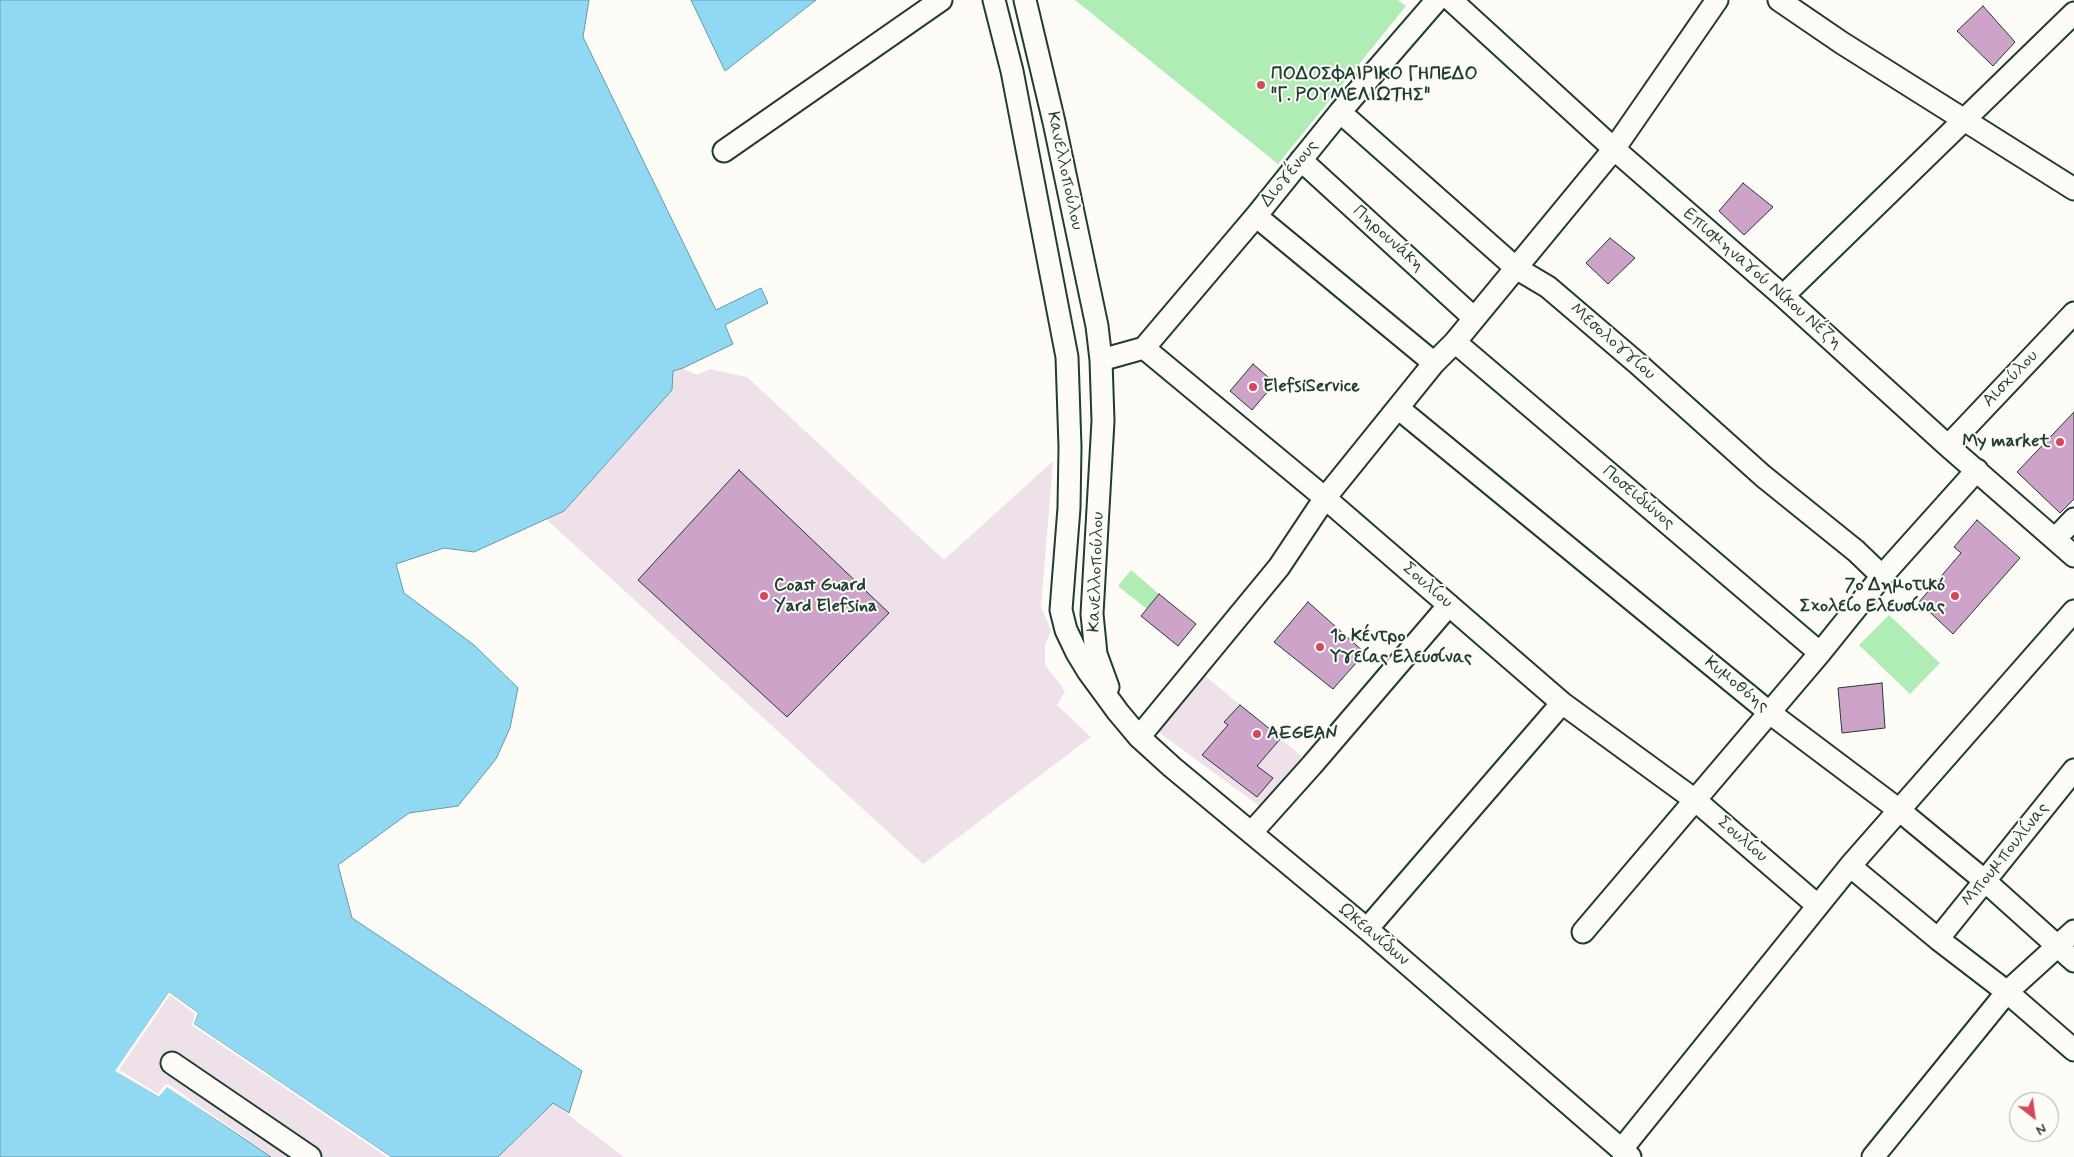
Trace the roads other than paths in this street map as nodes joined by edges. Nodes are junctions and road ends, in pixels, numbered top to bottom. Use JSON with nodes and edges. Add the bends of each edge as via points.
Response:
{"nodes":[{"id":1,"x":941,"y":0,"type":"edge"},
{"id":2,"x":994,"y":0,"type":"edge"},
{"id":3,"x":1026,"y":0,"type":"edge"},
{"id":4,"x":1437,"y":0,"type":"edge"},
{"id":5,"x":1451,"y":0,"type":"edge"},
{"id":6,"x":1717,"y":0,"type":"edge"},
{"id":7,"x":1779,"y":0,"type":"edge"},
{"id":8,"x":2074,"y":13,"type":"edge"},
{"id":9,"x":1340,"y":112,"type":"junction"},
{"id":10,"x":1963,"y":119,"type":"junction"},
{"id":11,"x":1614,"y":149,"type":"junction"},
{"id":12,"x":724,"y":151,"type":"dead end"},
{"id":13,"x":1301,"y":160,"type":"junction"},
{"id":14,"x":2074,"y":189,"type":"edge"},
{"id":15,"x":1256,"y":216,"type":"junction"},
{"id":16,"x":1516,"y":268,"type":"junction"},
{"id":17,"x":1783,"y":296,"type":"junction"},
{"id":18,"x":2074,"y":313,"type":"edge"},
{"id":19,"x":1474,"y":318,"type":"junction"},
{"id":20,"x":1455,"y":342,"type":"junction"},
{"id":21,"x":1144,"y":348,"type":"junction"},
{"id":22,"x":1101,"y":360,"type":"junction"},
{"id":23,"x":1434,"y":363,"type":"junction"},
{"id":24,"x":1398,"y":408,"type":"junction"},
{"id":25,"x":1948,"y":446,"type":"junction"},
{"id":26,"x":1977,"y":470,"type":"junction"},
{"id":27,"x":1325,"y":498,"type":"junction"},
{"id":28,"x":2074,"y":520,"type":"edge"},
{"id":29,"x":2055,"y":539,"type":"junction"},
{"id":30,"x":2074,"y":556,"type":"edge"},
{"id":31,"x":1882,"y":576,"type":"junction"},
{"id":32,"x":1448,"y":605,"type":"junction"},
{"id":33,"x":2074,"y":611,"type":"edge"},
{"id":34,"x":1820,"y":653,"type":"junction"},
{"id":35,"x":1562,"y":703,"type":"junction"},
{"id":36,"x":1118,"y":712,"type":"junction"},
{"id":37,"x":1770,"y":713,"type":"junction"},
{"id":38,"x":1139,"y":736,"type":"junction"},
{"id":39,"x":2074,"y":770,"type":"edge"},
{"id":40,"x":1695,"y":800,"type":"junction"},
{"id":41,"x":1898,"y":810,"type":"junction"},
{"id":42,"x":1252,"y":832,"type":"junction"},
{"id":43,"x":1850,"y":866,"type":"junction"},
{"id":44,"x":1985,"y":881,"type":"junction"},
{"id":45,"x":1817,"y":906,"type":"junction"},
{"id":46,"x":1367,"y":929,"type":"junction"},
{"id":47,"x":2074,"y":931,"type":"edge"},
{"id":48,"x":1583,"y":932,"type":"dead end"},
{"id":49,"x":1938,"y":939,"type":"junction"},
{"id":50,"x":2057,"y":946,"type":"junction"},
{"id":51,"x":2074,"y":961,"type":"edge"},
{"id":52,"x":2007,"y":992,"type":"junction"},
{"id":53,"x":2074,"y":1050,"type":"edge"},
{"id":54,"x":172,"y":1063,"type":"dead end"},
{"id":55,"x":1625,"y":1153,"type":"edge"},
{"id":56,"x":310,"y":1157,"type":"edge"},
{"id":57,"x":1873,"y":1157,"type":"edge"}],
"edges":[{"from":1,"to":12,"type":"street"},
{"from":2,"to":36,"type":"street","name":"Κανελλοπούλου","via":[[1012,71],[1067,357],[1069,508],[1062,610],[1066,630],[1077,653]]},
{"from":3,"to":22,"type":"street","name":"Κανελλοπούλου","via":[[1056,131]]},
{"from":4,"to":9,"type":"street","name":"Διογένους"},
{"from":5,"to":11,"type":"street","name":"Επισμηναγού Νίκου Νέζη"},
{"from":6,"to":11,"type":"street"},
{"from":7,"to":10,"type":"street"},
{"from":8,"to":10,"type":"street"},
{"from":9,"to":13,"type":"street","name":"Διογένους"},
{"from":9,"to":16,"type":"street","name":"Μεσολογγίου"},
{"from":10,"to":14,"type":"street"},
{"from":10,"to":17,"type":"street"},
{"from":11,"to":16,"type":"street"},
{"from":11,"to":17,"type":"street","name":"Επισμηναγού Νίκου Νέζη"},
{"from":13,"to":15,"type":"street","name":"Διογένους"},
{"from":13,"to":19,"type":"street","name":"Πηρουνάκη"},
{"from":15,"to":21,"type":"street","name":"Διογένους"},
{"from":15,"to":23,"type":"street"},
{"from":16,"to":19,"type":"street"},
{"from":16,"to":31,"type":"street","name":"Μεσολογγίου","via":[[1548,287]]},
{"from":17,"to":25,"type":"street","name":"Επισμηναγού Νίκου Νέζη"},
{"from":18,"to":25,"type":"street","name":"Αισχύλου"},
{"from":19,"to":20,"type":"street"},
{"from":20,"to":23,"type":"street"},
{"from":20,"to":34,"type":"street","name":"Ποσειδώνος"},
{"from":21,"to":22,"type":"street"},
{"from":21,"to":27,"type":"street","name":"Σουλίου"},
{"from":22,"to":36,"type":"street","name":"Κανελλοπούλου","via":[[1102,430],[1093,631],[1102,672]]},
{"from":23,"to":24,"type":"street"},
{"from":24,"to":27,"type":"street"},
{"from":24,"to":37,"type":"street","name":"Κυμοθόης"},
{"from":25,"to":26,"type":"street","name":"Επισμηναγού Νίκου Νέζη"},
{"from":26,"to":29,"type":"street","name":"Επισμηναγού Νίκου Νέζη"},
{"from":26,"to":31,"type":"street"},
{"from":27,"to":32,"type":"street","name":"Σουλίου"},
{"from":27,"to":38,"type":"street","via":[[1279,567]]},
{"from":28,"to":29,"type":"street"},
{"from":29,"to":30,"type":"street","name":"Επισμηναγού Νίκου Νέζη"},
{"from":31,"to":34,"type":"street"},
{"from":32,"to":35,"type":"street","name":"Σουλίου"},
{"from":32,"to":42,"type":"street"},
{"from":33,"to":41,"type":"street"},
{"from":34,"to":37,"type":"street"},
{"from":35,"to":40,"type":"street","name":"Σουλίου"},
{"from":35,"to":46,"type":"street"},
{"from":36,"to":38,"type":"street","name":"Ωκεανίδων"},
{"from":37,"to":40,"type":"street"},
{"from":37,"to":41,"type":"street","name":"Κυμοθόης"},
{"from":38,"to":42,"type":"street","name":"Ωκεανίδων"},
{"from":39,"to":44,"type":"street","name":"Μπουμπουλίνας"},
{"from":40,"to":45,"type":"street","name":"Σουλίου"},
{"from":40,"to":48,"type":"street"},
{"from":41,"to":43,"type":"street"},
{"from":41,"to":44,"type":"street","name":"Κυμοθόης"},
{"from":42,"to":46,"type":"street","name":"Ωκεανίδων"},
{"from":43,"to":45,"type":"street"},
{"from":43,"to":49,"type":"street"},
{"from":44,"to":49,"type":"street","name":"Μπουμπουλίνας"},
{"from":44,"to":50,"type":"street","name":"Κυμοθόης"},
{"from":45,"to":55,"type":"street"},
{"from":46,"to":55,"type":"street","name":"Ωκεανίδων"},
{"from":47,"to":50,"type":"street"},
{"from":49,"to":52,"type":"street"},
{"from":50,"to":51,"type":"street","name":"Κυμοθόης"},
{"from":50,"to":52,"type":"street"},
{"from":52,"to":53,"type":"street"},
{"from":52,"to":57,"type":"street"},
{"from":54,"to":56,"type":"street"}]}
